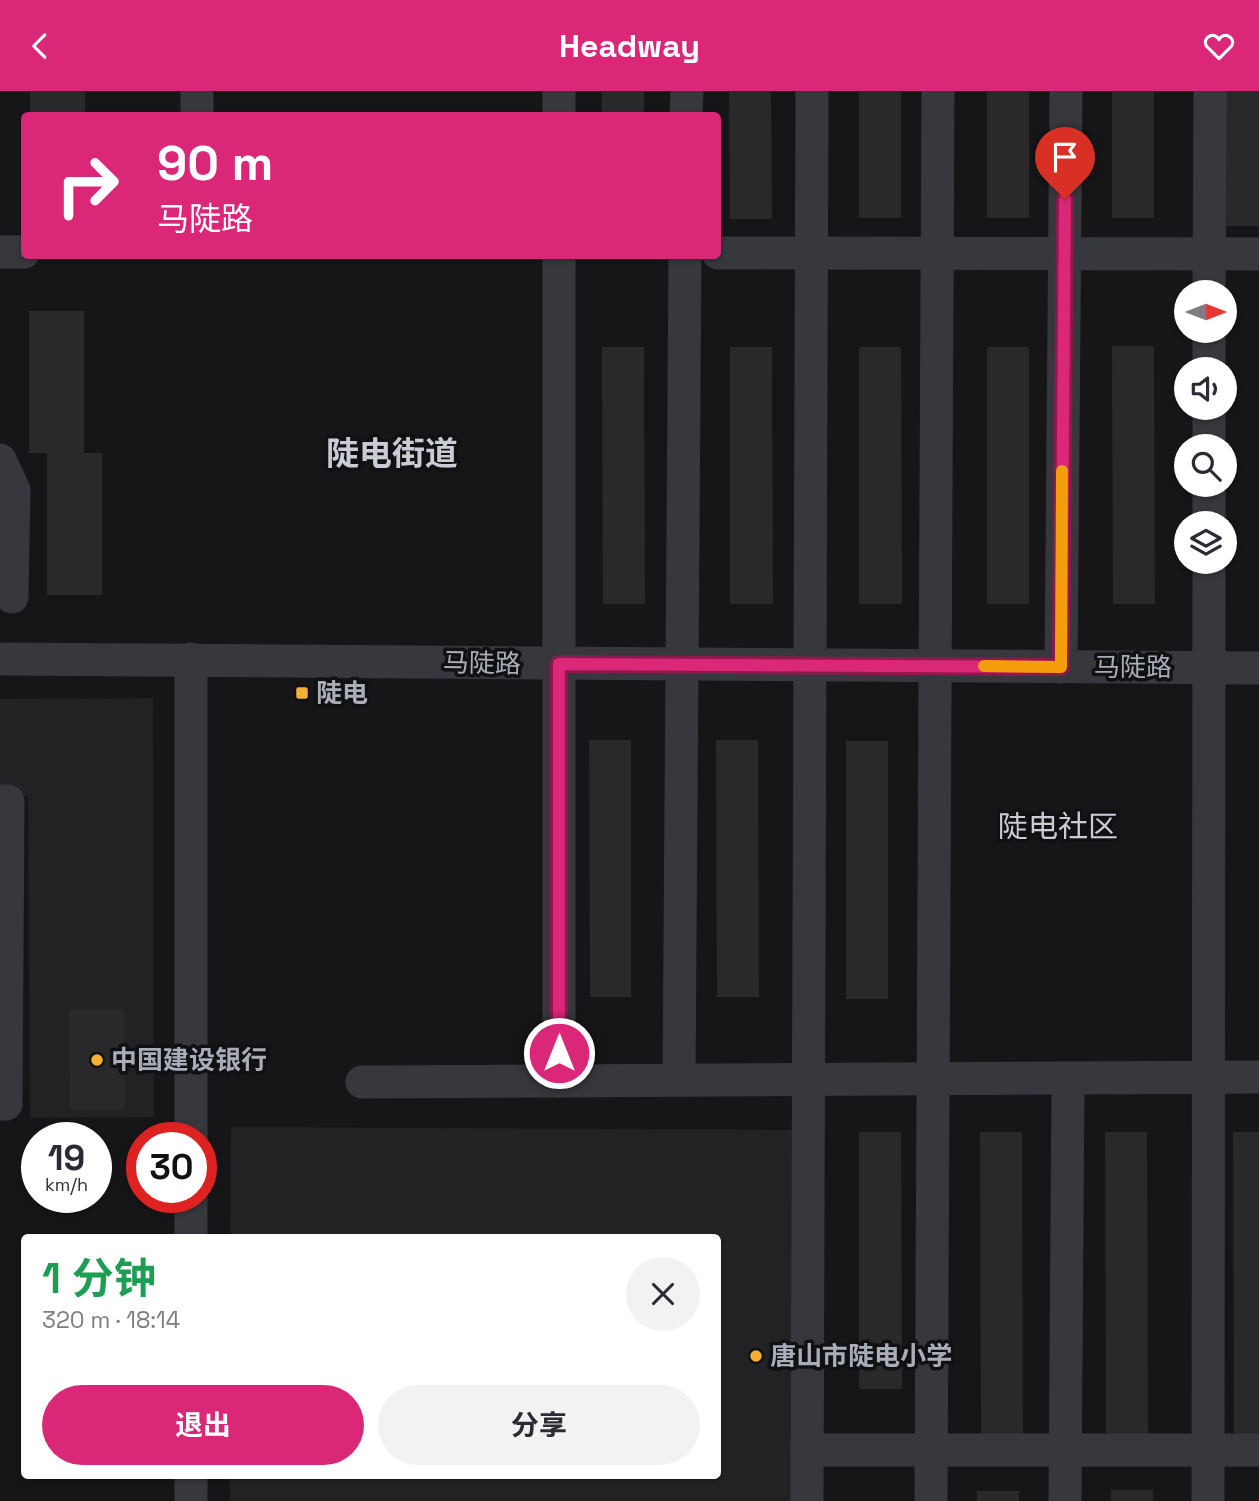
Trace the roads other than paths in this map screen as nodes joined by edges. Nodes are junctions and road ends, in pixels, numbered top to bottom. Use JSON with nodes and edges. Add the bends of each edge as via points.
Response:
{"nodes":[{"id":1,"x":197,"y":91,"type":"edge"},
{"id":2,"x":559,"y":91,"type":"edge"},
{"id":3,"x":687,"y":91,"type":"edge"},
{"id":4,"x":812,"y":91,"type":"edge"},
{"id":5,"x":938,"y":91,"type":"edge"},
{"id":6,"x":1066,"y":91,"type":"edge"},
{"id":7,"x":1210,"y":91,"type":"edge"},
{"id":8,"x":197,"y":112,"type":"edge"},
{"id":9,"x":559,"y":112,"type":"edge"},
{"id":10,"x":686,"y":112,"type":"edge"},
{"id":11,"x":0,"y":252,"type":"edge"},
{"id":12,"x":21,"y":252,"type":"edge"},
{"id":13,"x":721,"y":253,"type":"edge"},
{"id":14,"x":811,"y":253,"type":"junction"},
{"id":15,"x":937,"y":253,"type":"junction"},
{"id":16,"x":1064,"y":254,"type":"junction"},
{"id":17,"x":1209,"y":254,"type":"junction"},
{"id":18,"x":1259,"y":254,"type":"edge"},
{"id":19,"x":559,"y":259,"type":"edge"},
{"id":20,"x":685,"y":259,"type":"edge"},
{"id":21,"x":1209,"y":280,"type":"edge"},
{"id":22,"x":0,"y":460,"type":"edge"},
{"id":23,"x":1209,"y":574,"type":"edge"},
{"id":24,"x":12,"y":597,"type":"dead end"},
{"id":25,"x":0,"y":659,"type":"edge"},
{"id":26,"x":191,"y":659,"type":"junction"},
{"id":27,"x":559,"y":664,"type":"junction"},
{"id":28,"x":682,"y":665,"type":"junction"},
{"id":29,"x":808,"y":665,"type":"junction"},
{"id":30,"x":935,"y":666,"type":"junction"},
{"id":31,"x":1061,"y":667,"type":"junction"},
{"id":32,"x":1209,"y":667,"type":"junction"},
{"id":33,"x":1259,"y":668,"type":"edge"},
{"id":34,"x":0,"y":801,"type":"edge"},
{"id":35,"x":1209,"y":1077,"type":"junction"},
{"id":36,"x":1259,"y":1077,"type":"edge"},
{"id":37,"x":806,"y":1079,"type":"junction"},
{"id":38,"x":933,"y":1079,"type":"junction"},
{"id":39,"x":1068,"y":1079,"type":"junction"},
{"id":40,"x":679,"y":1080,"type":"junction"},
{"id":41,"x":559,"y":1081,"type":"junction"},
{"id":42,"x":362,"y":1082,"type":"dead end"},
{"id":43,"x":0,"y":1104,"type":"edge"},
{"id":44,"x":191,"y":1122,"type":"edge"},
{"id":45,"x":191,"y":1213,"type":"edge"},
{"id":46,"x":191,"y":1234,"type":"edge"},
{"id":47,"x":807,"y":1450,"type":"junction"},
{"id":48,"x":1208,"y":1450,"type":"junction"},
{"id":49,"x":1259,"y":1450,"type":"edge"},
{"id":50,"x":931,"y":1451,"type":"junction"},
{"id":51,"x":1065,"y":1451,"type":"junction"},
{"id":52,"x":191,"y":1479,"type":"edge"},
{"id":53,"x":191,"y":1501,"type":"edge"},
{"id":54,"x":807,"y":1501,"type":"edge"},
{"id":55,"x":930,"y":1501,"type":"edge"},
{"id":56,"x":1065,"y":1501,"type":"edge"},
{"id":57,"x":1208,"y":1501,"type":"edge"}],
"edges":[{"from":1,"to":8,"type":"street"},
{"from":2,"to":9,"type":"street"},
{"from":3,"to":10,"type":"street"},
{"from":4,"to":14,"type":"street"},
{"from":5,"to":15,"type":"street"},
{"from":6,"to":16,"type":"street"},
{"from":7,"to":17,"type":"street"},
{"from":11,"to":12,"type":"street"},
{"from":13,"to":14,"type":"street"},
{"from":14,"to":15,"type":"street"},
{"from":14,"to":29,"type":"street"},
{"from":15,"to":16,"type":"street"},
{"from":15,"to":30,"type":"street"},
{"from":16,"to":17,"type":"street"},
{"from":16,"to":31,"type":"street"},
{"from":17,"to":18,"type":"street"},
{"from":17,"to":21,"type":"street"},
{"from":19,"to":27,"type":"street"},
{"from":20,"to":28,"type":"street"},
{"from":22,"to":24,"type":"street","via":[[14,490]]},
{"from":23,"to":32,"type":"street"},
{"from":25,"to":26,"type":"street","name":"马陡路"},
{"from":26,"to":27,"type":"street","name":"马陡路"},
{"from":26,"to":44,"type":"street"},
{"from":27,"to":28,"type":"street","name":"马陡路"},
{"from":27,"to":41,"type":"street"},
{"from":28,"to":29,"type":"street","name":"马陡路"},
{"from":28,"to":40,"type":"street"},
{"from":29,"to":30,"type":"street","name":"马陡路"},
{"from":29,"to":37,"type":"street"},
{"from":30,"to":31,"type":"street","name":"马陡路"},
{"from":30,"to":38,"type":"street"},
{"from":31,"to":32,"type":"street","name":"马陡路"},
{"from":32,"to":33,"type":"street","name":"马陡路"},
{"from":32,"to":35,"type":"street"},
{"from":34,"to":43,"type":"street","via":[[8,801],[6,1104]]},
{"from":35,"to":36,"type":"street"},
{"from":35,"to":39,"type":"street"},
{"from":35,"to":48,"type":"street"},
{"from":37,"to":38,"type":"street"},
{"from":37,"to":40,"type":"street"},
{"from":37,"to":47,"type":"street"},
{"from":38,"to":39,"type":"street"},
{"from":38,"to":50,"type":"street"},
{"from":39,"to":51,"type":"street"},
{"from":40,"to":41,"type":"street"},
{"from":41,"to":42,"type":"street"},
{"from":45,"to":46,"type":"street"},
{"from":47,"to":50,"type":"street"},
{"from":47,"to":54,"type":"street"},
{"from":48,"to":49,"type":"street"},
{"from":48,"to":51,"type":"street"},
{"from":48,"to":57,"type":"street"},
{"from":50,"to":51,"type":"street"},
{"from":50,"to":55,"type":"street"},
{"from":51,"to":56,"type":"street"},
{"from":52,"to":53,"type":"street"}]}
